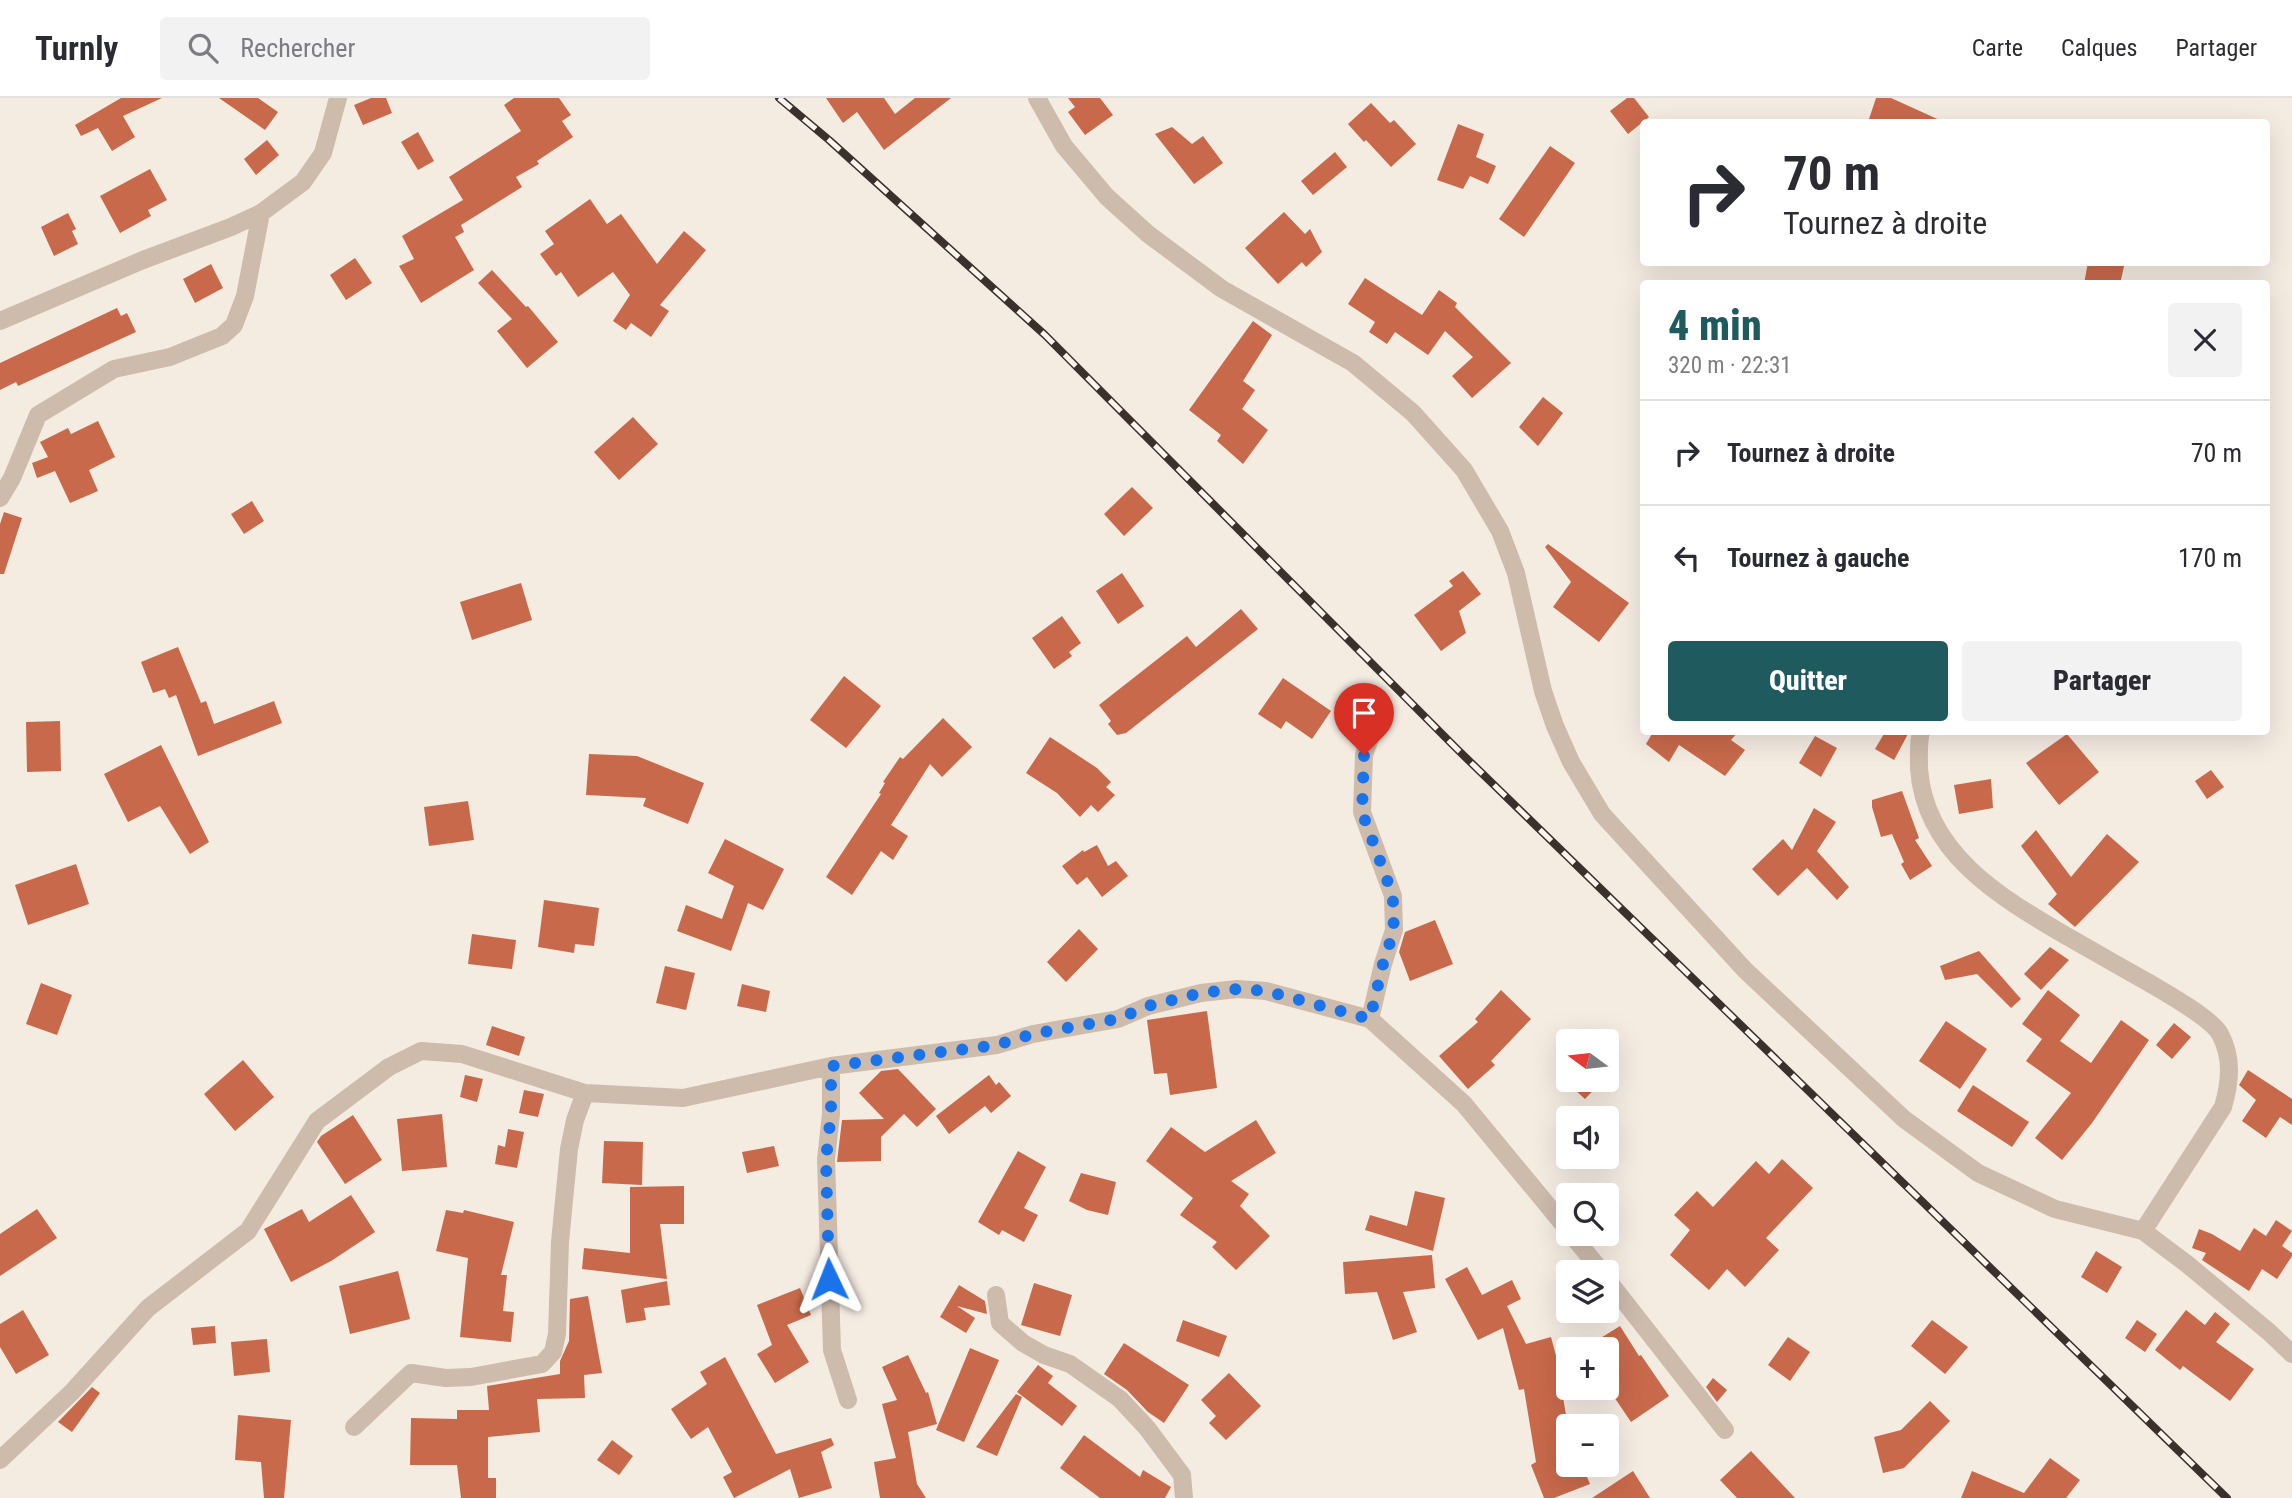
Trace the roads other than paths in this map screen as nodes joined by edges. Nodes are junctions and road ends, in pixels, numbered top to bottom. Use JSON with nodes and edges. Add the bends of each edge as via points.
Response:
{"nodes":[{"id":1,"x":338,"y":98,"type":"edge"},
{"id":2,"x":1037,"y":98,"type":"edge"},
{"id":3,"x":261,"y":213,"type":"junction"},
{"id":4,"x":0,"y":321,"type":"edge"},
{"id":5,"x":0,"y":498,"type":"edge"},
{"id":6,"x":1378,"y":716,"type":"dead end"},
{"id":7,"x":1921,"y":735,"type":"edge"},
{"id":8,"x":1370,"y":1019,"type":"junction"},
{"id":9,"x":831,"y":1066,"type":"junction"},
{"id":10,"x":585,"y":1093,"type":"junction"},
{"id":11,"x":1556,"y":1215,"type":"edge"},
{"id":12,"x":2143,"y":1231,"type":"junction"},
{"id":13,"x":1581,"y":1246,"type":"edge"},
{"id":14,"x":1592,"y":1260,"type":"edge"},
{"id":15,"x":996,"y":1295,"type":"dead end"},
{"id":16,"x":1619,"y":1295,"type":"edge"},
{"id":17,"x":2292,"y":1354,"type":"edge"},
{"id":18,"x":848,"y":1400,"type":"dead end"},
{"id":19,"x":354,"y":1427,"type":"dead end"},
{"id":20,"x":1725,"y":1430,"type":"dead end"},
{"id":21,"x":0,"y":1460,"type":"edge"},
{"id":22,"x":1184,"y":1498,"type":"edge"}],
"edges":[{"from":1,"to":3,"type":"street","via":[[323,153],[303,182]]},
{"from":2,"to":12,"type":"street","via":[[1064,146],[1107,197],[1148,234],[1222,289],[1353,363],[1413,413],[1464,470],[1486,504],[1516,573],[1543,691],[1571,762],[1602,814],[1745,970],[1904,1119],[1978,1173],[2055,1209]]},
{"from":3,"to":4,"type":"street"},
{"from":3,"to":5,"type":"street","via":[[245,296],[234,325],[222,336],[170,357],[114,369],[38,415]]},
{"from":6,"to":8,"type":"street","via":[[1364,755],[1362,812],[1393,896],[1394,930]]},
{"from":7,"to":12,"type":"street","via":[[1921,787],[1927,807],[1938,832],[1975,877],[2181,1002],[2219,1032],[2229,1059],[2223,1107]]},
{"from":8,"to":9,"type":"street","via":[[1266,991],[1237,989],[1201,993],[1118,1019],[997,1045]]},
{"from":8,"to":11,"type":"street","via":[[1464,1104]]},
{"from":9,"to":10,"type":"street","via":[[683,1098]]},
{"from":9,"to":18,"type":"street","via":[[826,1159],[832,1350]]},
{"from":10,"to":19,"type":"street","via":[[569,1149],[553,1352],[542,1364],[471,1377],[411,1373]]},
{"from":10,"to":21,"type":"street","via":[[462,1054],[421,1051],[389,1066],[317,1121],[248,1231],[148,1308],[72,1392]]},
{"from":12,"to":17,"type":"street"},
{"from":13,"to":14,"type":"street"},
{"from":15,"to":22,"type":"street","via":[[1000,1323],[1023,1343],[1070,1364],[1120,1399],[1147,1428],[1182,1475]]},
{"from":16,"to":20,"type":"street"}]}
